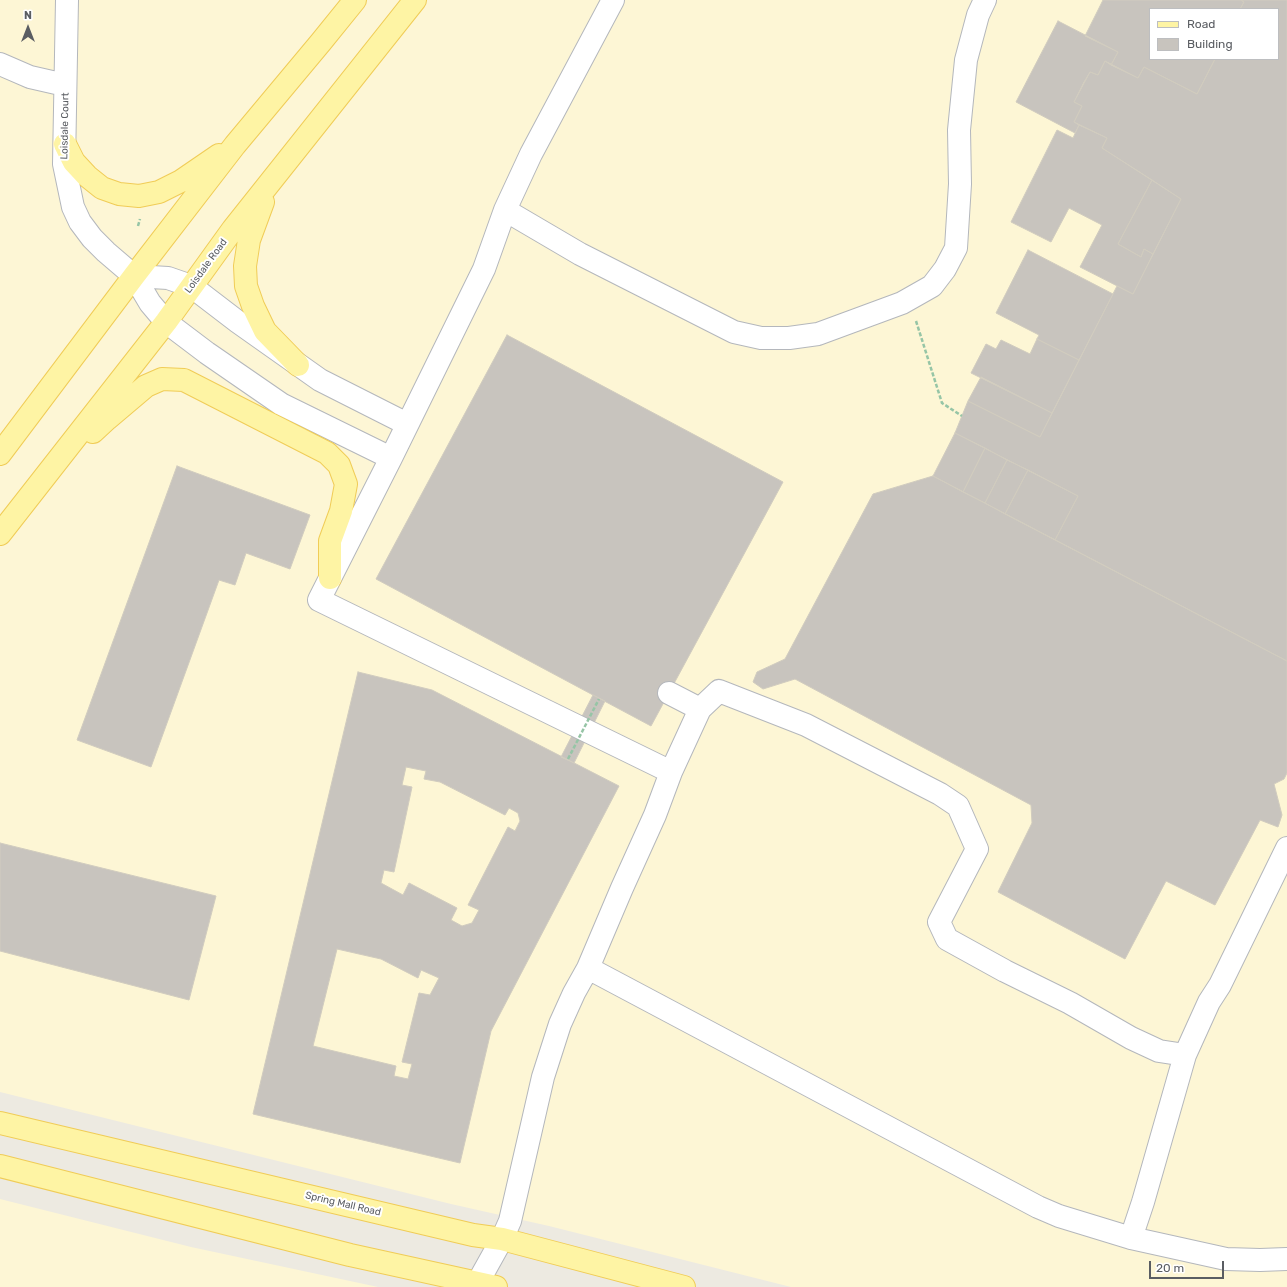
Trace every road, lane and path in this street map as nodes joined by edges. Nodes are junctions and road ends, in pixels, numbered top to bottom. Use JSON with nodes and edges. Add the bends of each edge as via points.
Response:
{"nodes":[{"id":1,"x":67,"y":0,"type":"edge"},
{"id":2,"x":355,"y":0,"type":"edge"},
{"id":3,"x":414,"y":0,"type":"edge"},
{"id":4,"x":613,"y":0,"type":"edge"},
{"id":5,"x":985,"y":0,"type":"edge"},
{"id":6,"x":0,"y":64,"type":"edge"},
{"id":7,"x":65,"y":85,"type":"junction"},
{"id":8,"x":65,"y":144,"type":"junction"},
{"id":9,"x":235,"y":145,"type":"junction"},
{"id":10,"x":273,"y":178,"type":"junction"},
{"id":11,"x":505,"y":210,"type":"junction"},
{"id":12,"x":134,"y":276,"type":"junction"},
{"id":13,"x":191,"y":286,"type":"junction"},
{"id":14,"x":909,"y":299,"type":"junction"},
{"id":15,"x":166,"y":322,"type":"junction"},
{"id":16,"x":298,"y":365,"type":"junction"},
{"id":17,"x":962,"y":416,"type":"dead end"},
{"id":18,"x":407,"y":424,"type":"junction"},
{"id":19,"x":0,"y":454,"type":"edge"},
{"id":20,"x":391,"y":458,"type":"junction"},
{"id":21,"x":39,"y":484,"type":"junction"},
{"id":22,"x":0,"y":534,"type":"edge"},
{"id":23,"x":330,"y":578,"type":"junction"},
{"id":24,"x":669,"y":693,"type":"dead end"},
{"id":25,"x":599,"y":698,"type":"dead end"},
{"id":26,"x":700,"y":709,"type":"junction"},
{"id":27,"x":568,"y":760,"type":"dead end"},
{"id":28,"x":671,"y":772,"type":"junction"},
{"id":29,"x":1287,"y":848,"type":"edge"},
{"id":30,"x":588,"y":968,"type":"junction"},
{"id":31,"x":1184,"y":1055,"type":"junction"},
{"id":32,"x":0,"y":1123,"type":"edge"},
{"id":33,"x":0,"y":1166,"type":"edge"},
{"id":34,"x":1131,"y":1238,"type":"junction"},
{"id":35,"x":502,"y":1239,"type":"junction"},
{"id":36,"x":1287,"y":1259,"type":"edge"},
{"id":37,"x":487,"y":1285,"type":"edge"},
{"id":38,"x":684,"y":1287,"type":"edge"}],
"edges":[{"from":1,"to":7,"type":"street","name":"Loisdale Court"},
{"from":2,"to":9,"type":"main road"},
{"from":3,"to":10,"type":"main road","name":"Loisdale Road"},
{"from":4,"to":11,"type":"street"},
{"from":5,"to":14,"type":"street","via":[[978,15],[966,60],[959,130],[960,184],[956,248],[932,286]]},
{"from":6,"to":7,"type":"street","via":[[30,77]]},
{"from":7,"to":8,"type":"street","name":"Loisdale Court"},
{"from":8,"to":9,"type":"main road","via":[[74,162],[102,188],[119,194],[139,196],[160,192],[181,182]]},
{"from":8,"to":12,"type":"street","name":"Loisdale Court","via":[[64,164],[73,207],[80,222],[106,252]]},
{"from":9,"to":12,"type":"main road"},
{"from":10,"to":13,"type":"main road","name":"Loisdale Road"},
{"from":10,"to":16,"type":"main road","via":[[249,240],[245,266],[246,286],[265,331]]},
{"from":11,"to":14,"type":"street","via":[[580,254],[734,332],[761,338],[818,334]]},
{"from":11,"to":18,"type":"street","via":[[484,268]]},
{"from":12,"to":13,"type":"street","via":[[168,278]]},
{"from":12,"to":15,"type":"street","name":"Loisdale Court"},
{"from":12,"to":19,"type":"main road"},
{"from":13,"to":15,"type":"main road","name":"Loisdale Road"},
{"from":13,"to":16,"type":"street"},
{"from":14,"to":17,"type":"path","via":[[942,403]]},
{"from":15,"to":20,"type":"street","name":"Loisdale Court","via":[[281,404]]},
{"from":15,"to":21,"type":"main road","name":"Loisdale Road"},
{"from":16,"to":18,"type":"street","via":[[320,380]]},
{"from":18,"to":20,"type":"street"},
{"from":20,"to":23,"type":"street"},
{"from":21,"to":22,"type":"main road","name":"Loisdale Road"},
{"from":21,"to":23,"type":"main road","via":[[107,419],[146,386],[162,379],[184,380],[327,453],[339,466],[346,484],[341,511],[330,541]]},
{"from":23,"to":28,"type":"street","via":[[319,600]]},
{"from":24,"to":26,"type":"street"},
{"from":25,"to":27,"type":"path","bridge":true},
{"from":26,"to":28,"type":"street"},
{"from":26,"to":31,"type":"street","via":[[719,691],[806,725],[940,794],[958,806],[977,850],[939,922],[947,939],[1131,1038],[1159,1051]]},
{"from":28,"to":30,"type":"street","via":[[656,815]]},
{"from":29,"to":31,"type":"street"},
{"from":30,"to":34,"type":"street","via":[[1038,1207]]},
{"from":30,"to":35,"type":"street","via":[[571,999],[551,1050],[510,1221]]},
{"from":31,"to":34,"type":"street","via":[[1146,1194]]},
{"from":32,"to":35,"type":"main road","name":"Spring Mall Road","via":[[473,1235]]},
{"from":33,"to":37,"type":"main road","via":[[350,1255]]},
{"from":34,"to":36,"type":"street","via":[[1226,1259]]},
{"from":35,"to":37,"type":"street"},
{"from":35,"to":38,"type":"main road","name":"Spring Mall Road"}]}
